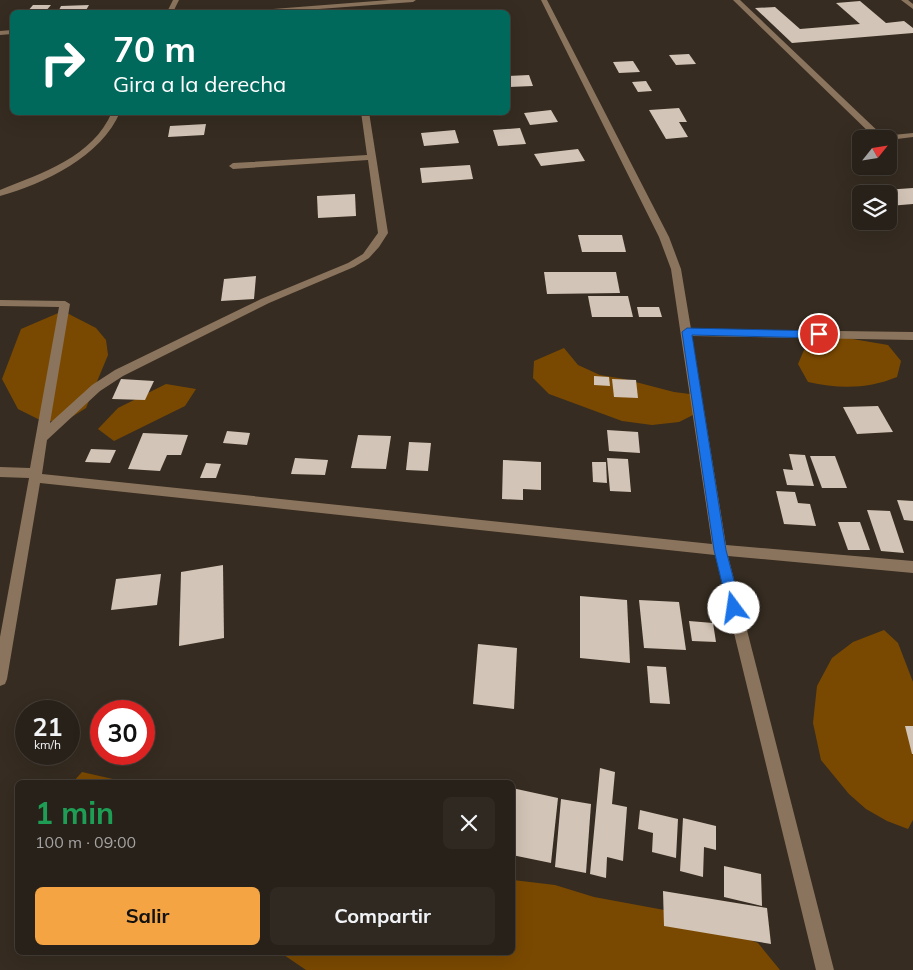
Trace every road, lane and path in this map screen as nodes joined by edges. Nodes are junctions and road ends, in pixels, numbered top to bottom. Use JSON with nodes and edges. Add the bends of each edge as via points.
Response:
{"nodes":[{"id":1,"x":413,"y":0,"type":"edge"},
{"id":2,"x":544,"y":0,"type":"edge"},
{"id":3,"x":736,"y":0,"type":"edge"},
{"id":4,"x":904,"y":0,"type":"edge"},
{"id":5,"x":913,"y":7,"type":"edge"},
{"id":6,"x":349,"y":9,"type":"edge"},
{"id":7,"x":319,"y":10,"type":"edge"},
{"id":8,"x":114,"y":115,"type":"edge"},
{"id":9,"x":365,"y":115,"type":"edge"},
{"id":10,"x":872,"y":130,"type":"edge"},
{"id":11,"x":913,"y":135,"type":"edge"},
{"id":12,"x":898,"y":137,"type":"edge"},
{"id":13,"x":371,"y":157,"type":"junction"},
{"id":14,"x":233,"y":166,"type":"dead end"},
{"id":15,"x":0,"y":193,"type":"edge"},
{"id":16,"x":0,"y":303,"type":"edge"},
{"id":17,"x":687,"y":332,"type":"junction"},
{"id":18,"x":913,"y":336,"type":"edge"},
{"id":19,"x":42,"y":438,"type":"junction"},
{"id":20,"x":0,"y":472,"type":"edge"},
{"id":21,"x":35,"y":476,"type":"junction"},
{"id":22,"x":720,"y":550,"type":"junction"},
{"id":23,"x":913,"y":567,"type":"edge"},
{"id":24,"x":0,"y":679,"type":"edge"},
{"id":25,"x":825,"y":970,"type":"edge"}],
"edges":[{"from":1,"to":6,"type":"street"},
{"from":2,"to":17,"type":"street","via":[[664,237],[676,269]]},
{"from":3,"to":10,"type":"street"},
{"from":4,"to":5,"type":"street"},
{"from":6,"to":7,"type":"street"},
{"from":8,"to":15,"type":"street","via":[[105,134],[82,154]]},
{"from":9,"to":13,"type":"street"},
{"from":11,"to":12,"type":"street"},
{"from":13,"to":14,"type":"street"},
{"from":13,"to":19,"type":"street","via":[[383,233],[366,256],[351,266],[266,300],[136,364],[96,388]]},
{"from":16,"to":19,"type":"street","via":[[65,304]]},
{"from":17,"to":18,"type":"street"},
{"from":17,"to":22,"type":"street"},
{"from":19,"to":21,"type":"street"},
{"from":20,"to":21,"type":"street"},
{"from":21,"to":22,"type":"street"},
{"from":21,"to":24,"type":"street"},
{"from":22,"to":23,"type":"street"},
{"from":22,"to":25,"type":"street"}]}
